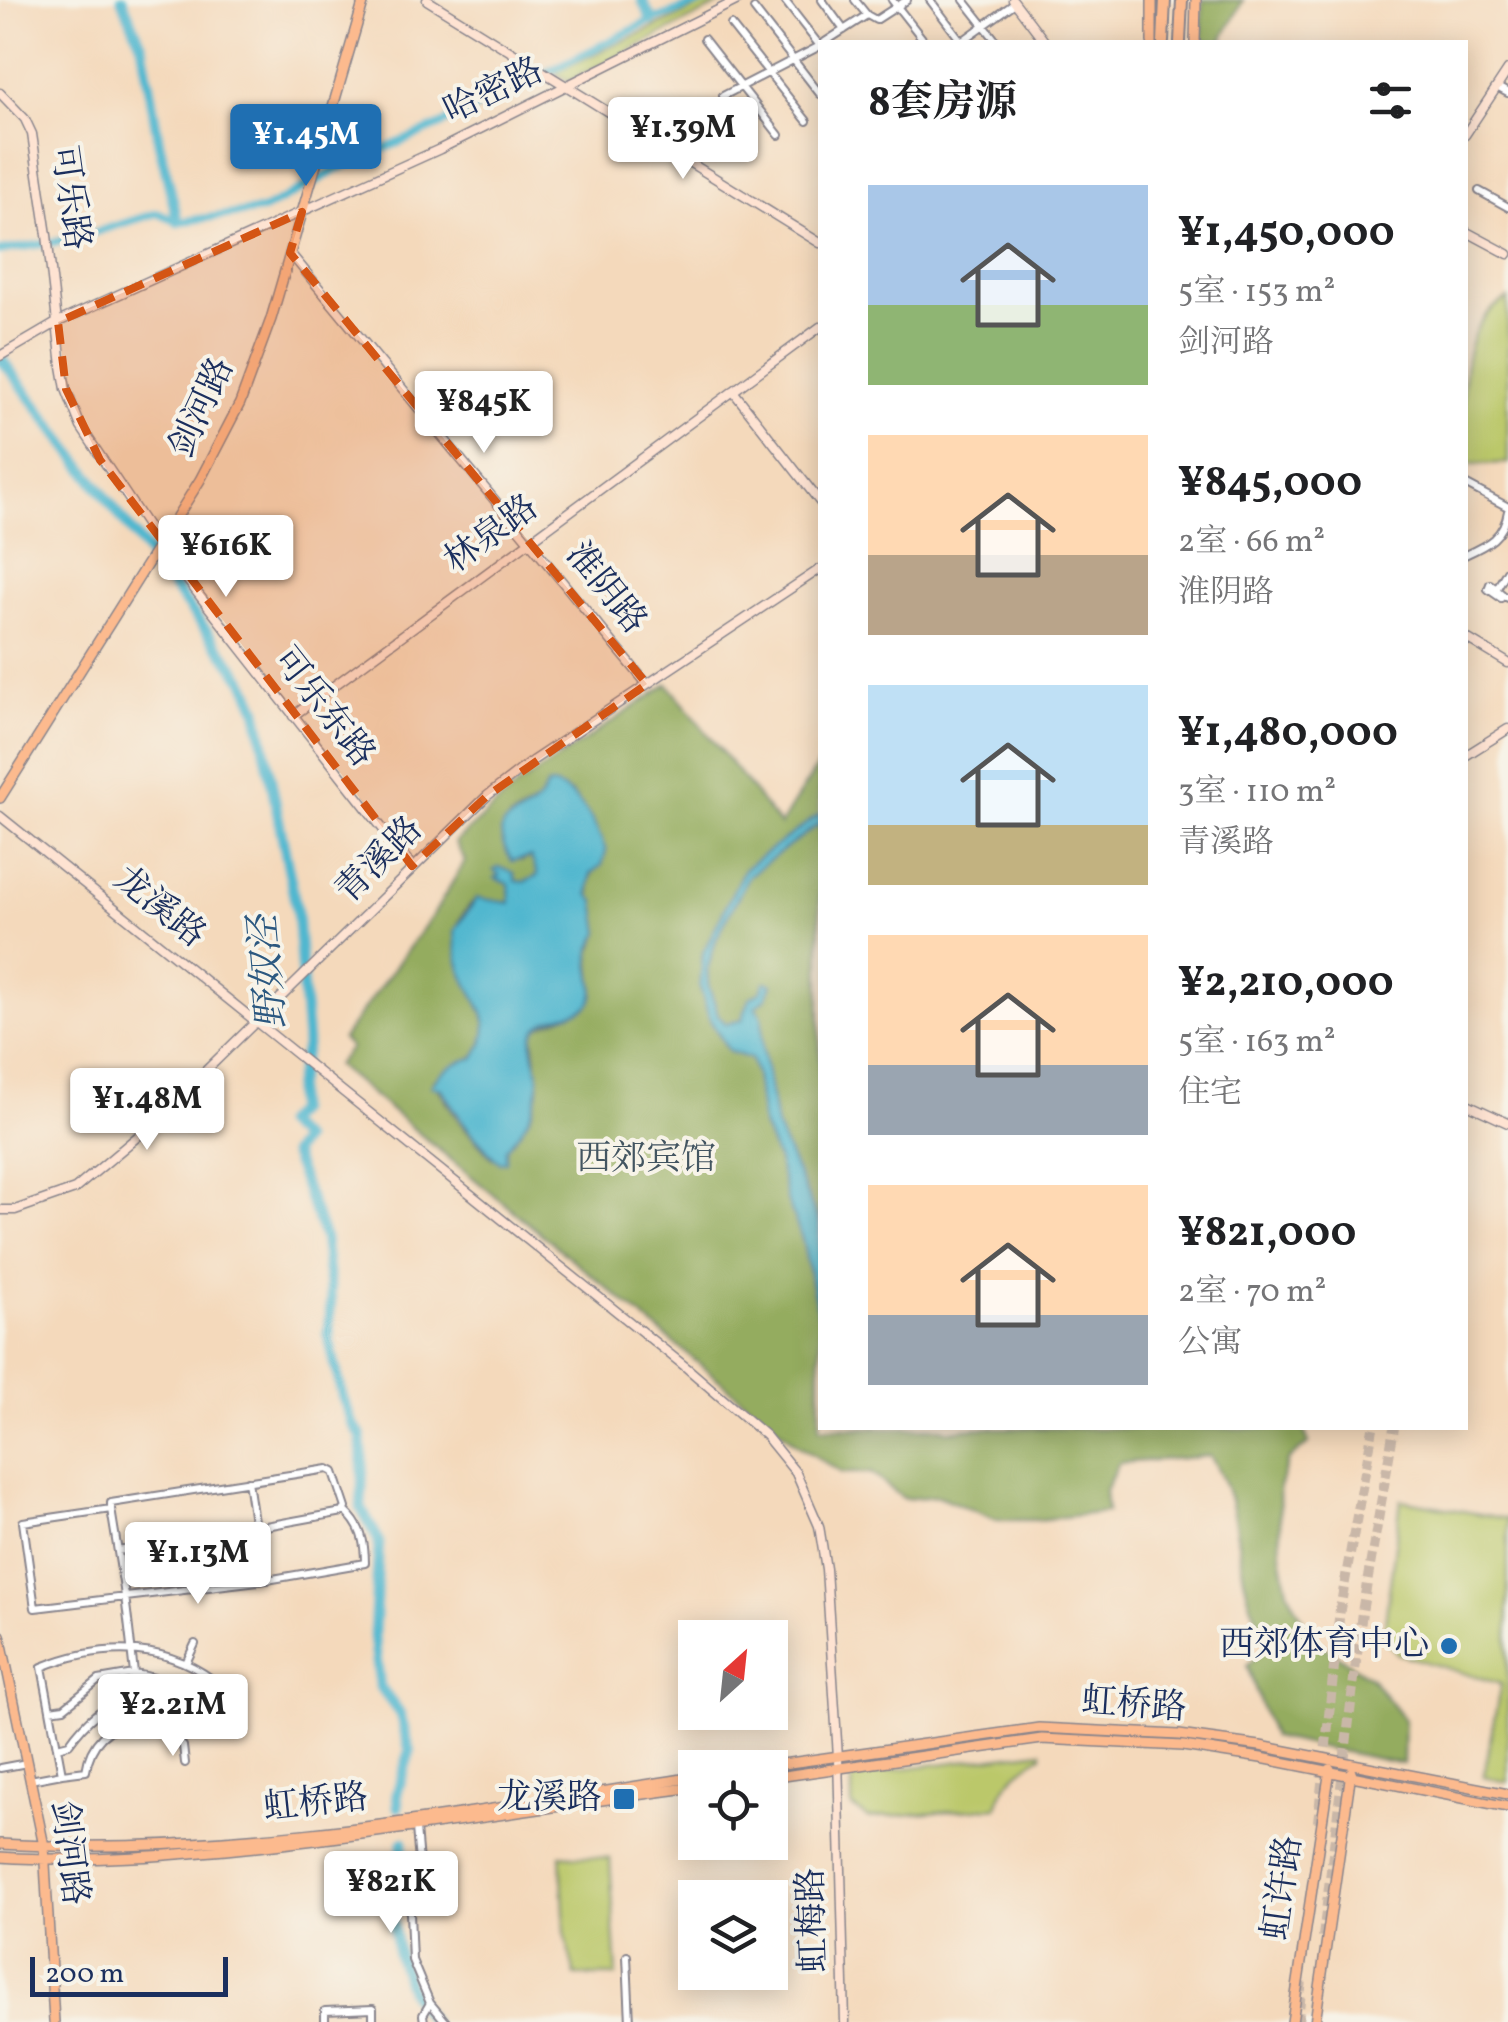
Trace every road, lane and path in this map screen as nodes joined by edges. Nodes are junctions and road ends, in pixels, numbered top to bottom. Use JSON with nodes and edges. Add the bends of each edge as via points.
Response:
{"nodes":[{"id":1,"x":364,"y":0,"type":"edge"},
{"id":2,"x":427,"y":0,"type":"edge"},
{"id":3,"x":738,"y":0,"type":"edge"},
{"id":4,"x":785,"y":0,"type":"edge"},
{"id":5,"x":822,"y":0,"type":"edge"},
{"id":6,"x":856,"y":0,"type":"edge"},
{"id":7,"x":907,"y":0,"type":"edge"},
{"id":8,"x":930,"y":0,"type":"edge"},
{"id":9,"x":964,"y":0,"type":"edge"},
{"id":10,"x":1152,"y":0,"type":"edge"},
{"id":11,"x":1165,"y":0,"type":"edge"},
{"id":12,"x":1182,"y":0,"type":"edge"},
{"id":13,"x":1196,"y":0,"type":"edge"},
{"id":14,"x":1014,"y":1,"type":"edge"},
{"id":15,"x":895,"y":3,"type":"edge"},
{"id":16,"x":754,"y":9,"type":"dead end"},
{"id":17,"x":866,"y":14,"type":"junction"},
{"id":18,"x":731,"y":25,"type":"dead end"},
{"id":19,"x":984,"y":26,"type":"junction"},
{"id":20,"x":844,"y":30,"type":"junction"},
{"id":21,"x":704,"y":40,"type":"dead end"},
{"id":22,"x":818,"y":40,"type":"edge"},
{"id":23,"x":829,"y":40,"type":"edge"},
{"id":24,"x":923,"y":40,"type":"edge"},
{"id":25,"x":960,"y":40,"type":"edge"},
{"id":26,"x":965,"y":40,"type":"edge"},
{"id":27,"x":995,"y":40,"type":"edge"},
{"id":28,"x":1044,"y":40,"type":"edge"},
{"id":29,"x":1152,"y":40,"type":"edge"},
{"id":30,"x":1163,"y":40,"type":"edge"},
{"id":31,"x":1180,"y":40,"type":"edge"},
{"id":32,"x":1195,"y":40,"type":"edge"},
{"id":33,"x":818,"y":47,"type":"edge"},
{"id":34,"x":794,"y":61,"type":"junction"},
{"id":35,"x":1508,"y":70,"type":"edge"},
{"id":36,"x":768,"y":72,"type":"junction"},
{"id":37,"x":568,"y":86,"type":"junction"},
{"id":38,"x":740,"y":86,"type":"junction"},
{"id":39,"x":1497,"y":87,"type":"junction"},
{"id":40,"x":818,"y":91,"type":"edge"},
{"id":41,"x":1508,"y":92,"type":"edge"},
{"id":42,"x":0,"y":94,"type":"edge"},
{"id":43,"x":723,"y":96,"type":"dead end"},
{"id":44,"x":806,"y":120,"type":"dead end"},
{"id":45,"x":1468,"y":130,"type":"edge"},
{"id":46,"x":780,"y":135,"type":"dead end"},
{"id":47,"x":1479,"y":191,"type":"dead end"},
{"id":48,"x":1508,"y":206,"type":"edge"},
{"id":49,"x":302,"y":212,"type":"junction"},
{"id":50,"x":1468,"y":233,"type":"edge"},
{"id":51,"x":818,"y":242,"type":"edge"},
{"id":52,"x":290,"y":253,"type":"junction"},
{"id":53,"x":1508,"y":254,"type":"edge"},
{"id":54,"x":58,"y":322,"type":"junction"},
{"id":55,"x":818,"y":328,"type":"edge"},
{"id":56,"x":1,"y":356,"type":"edge"},
{"id":57,"x":732,"y":391,"type":"junction"},
{"id":58,"x":1468,"y":486,"type":"edge"},
{"id":59,"x":818,"y":499,"type":"edge"},
{"id":60,"x":1508,"y":509,"type":"edge"},
{"id":61,"x":1505,"y":530,"type":"edge"},
{"id":62,"x":530,"y":542,"type":"junction"},
{"id":63,"x":159,"y":544,"type":"junction"},
{"id":64,"x":1468,"y":554,"type":"edge"},
{"id":65,"x":818,"y":570,"type":"edge"},
{"id":66,"x":1507,"y":570,"type":"edge"},
{"id":67,"x":1476,"y":581,"type":"dead end"},
{"id":68,"x":1499,"y":593,"type":"edge"},
{"id":69,"x":1468,"y":639,"type":"edge"},
{"id":70,"x":1508,"y":663,"type":"edge"},
{"id":71,"x":647,"y":684,"type":"junction"},
{"id":72,"x":293,"y":716,"type":"junction"},
{"id":73,"x":1508,"y":730,"type":"edge"},
{"id":74,"x":1468,"y":754,"type":"edge"},
{"id":75,"x":0,"y":798,"type":"edge"},
{"id":76,"x":0,"y":816,"type":"edge"},
{"id":77,"x":412,"y":866,"type":"junction"},
{"id":78,"x":256,"y":1021,"type":"junction"},
{"id":79,"x":1468,"y":1105,"type":"edge"},
{"id":80,"x":1508,"y":1123,"type":"edge"},
{"id":81,"x":0,"y":1210,"type":"edge"},
{"id":82,"x":248,"y":1482,"type":"junction"},
{"id":83,"x":112,"y":1509,"type":"junction"},
{"id":84,"x":344,"y":1510,"type":"junction"},
{"id":85,"x":255,"y":1528,"type":"junction"},
{"id":86,"x":118,"y":1551,"type":"junction"},
{"id":87,"x":267,"y":1580,"type":"junction"},
{"id":88,"x":125,"y":1599,"type":"junction"},
{"id":89,"x":0,"y":1635,"type":"edge"},
{"id":90,"x":195,"y":1644,"type":"dead end"},
{"id":91,"x":131,"y":1649,"type":"junction"},
{"id":92,"x":187,"y":1662,"type":"junction"},
{"id":93,"x":134,"y":1674,"type":"junction"},
{"id":94,"x":134,"y":1698,"type":"junction"},
{"id":95,"x":206,"y":1708,"type":"junction"},
{"id":96,"x":50,"y":1710,"type":"junction"},
{"id":97,"x":136,"y":1722,"type":"junction"},
{"id":98,"x":192,"y":1724,"type":"junction"},
{"id":99,"x":178,"y":1742,"type":"junction"},
{"id":100,"x":57,"y":1747,"type":"junction"},
{"id":101,"x":838,"y":1757,"type":"junction"},
{"id":102,"x":27,"y":1763,"type":"junction"},
{"id":103,"x":185,"y":1763,"type":"dead end"},
{"id":104,"x":788,"y":1764,"type":"edge"},
{"id":105,"x":1330,"y":1767,"type":"junction"},
{"id":106,"x":0,"y":1768,"type":"edge"},
{"id":107,"x":838,"y":1769,"type":"junction"},
{"id":108,"x":1351,"y":1770,"type":"junction"},
{"id":109,"x":62,"y":1774,"type":"junction"},
{"id":110,"x":788,"y":1776,"type":"edge"},
{"id":111,"x":30,"y":1780,"type":"junction"},
{"id":112,"x":678,"y":1780,"type":"edge"},
{"id":113,"x":678,"y":1790,"type":"edge"},
{"id":114,"x":1508,"y":1794,"type":"edge"},
{"id":115,"x":1508,"y":1807,"type":"edge"},
{"id":116,"x":416,"y":1828,"type":"junction"},
{"id":117,"x":0,"y":1844,"type":"edge"},
{"id":118,"x":44,"y":1846,"type":"junction"},
{"id":119,"x":0,"y":1857,"type":"edge"},
{"id":120,"x":46,"y":1860,"type":"junction"},
{"id":121,"x":627,"y":1956,"type":"dead end"},
{"id":122,"x":430,"y":2002,"type":"junction"},
{"id":123,"x":54,"y":2022,"type":"edge"},
{"id":124,"x":325,"y":2022,"type":"edge"},
{"id":125,"x":373,"y":2022,"type":"edge"},
{"id":126,"x":424,"y":2022,"type":"edge"},
{"id":127,"x":446,"y":2022,"type":"edge"},
{"id":128,"x":630,"y":2022,"type":"edge"},
{"id":129,"x":845,"y":2022,"type":"edge"},
{"id":130,"x":1292,"y":2022,"type":"edge"},
{"id":131,"x":1315,"y":2022,"type":"edge"}],
"edges":[{"from":1,"to":49,"type":"main road","name":"剑河路"},
{"from":2,"to":37,"type":"street"},
{"from":3,"to":37,"type":"street","name":"哈密路"},
{"from":4,"to":22,"type":"street"},
{"from":5,"to":20,"type":"street"},
{"from":6,"to":17,"type":"street"},
{"from":7,"to":15,"type":"street"},
{"from":8,"to":25,"type":"street"},
{"from":9,"to":19,"type":"street"},
{"from":10,"to":29,"type":"main road"},
{"from":11,"to":30,"type":"highway"},
{"from":12,"to":31,"type":"highway"},
{"from":13,"to":32,"type":"main road"},
{"from":14,"to":19,"type":"street"},
{"from":14,"to":28,"type":"street"},
{"from":15,"to":17,"type":"street","via":[[876,20]]},
{"from":15,"to":24,"type":"street"},
{"from":16,"to":34,"type":"street"},
{"from":17,"to":20,"type":"street"},
{"from":18,"to":36,"type":"street"},
{"from":19,"to":26,"type":"street"},
{"from":19,"to":27,"type":"street"},
{"from":20,"to":23,"type":"street"},
{"from":21,"to":38,"type":"street"},
{"from":33,"to":34,"type":"street"},
{"from":34,"to":36,"type":"street"},
{"from":34,"to":40,"type":"street"},
{"from":35,"to":39,"type":"street"},
{"from":36,"to":38,"type":"street"},
{"from":36,"to":44,"type":"street"},
{"from":37,"to":49,"type":"street","name":"哈密路"},
{"from":37,"to":51,"type":"street"},
{"from":38,"to":43,"type":"street"},
{"from":38,"to":46,"type":"street"},
{"from":39,"to":41,"type":"street"},
{"from":39,"to":45,"type":"street"},
{"from":42,"to":54,"type":"street","name":"可乐路","via":[[32,134]]},
{"from":47,"to":48,"type":"street"},
{"from":49,"to":52,"type":"main road","name":"剑河路"},
{"from":49,"to":54,"type":"street","name":"哈密路"},
{"from":50,"to":53,"type":"street"},
{"from":52,"to":62,"type":"street","name":"淮阴路"},
{"from":52,"to":63,"type":"main road","name":"剑河路","via":[[240,403]]},
{"from":54,"to":56,"type":"street","name":"哈密路"},
{"from":54,"to":63,"type":"street","name":"可乐东路","via":[[66,389],[81,428]]},
{"from":55,"to":57,"type":"street","name":"林泉路"},
{"from":57,"to":59,"type":"street"},
{"from":57,"to":62,"type":"street","name":"林泉路"},
{"from":58,"to":60,"type":"street"},
{"from":60,"to":61,"type":"street"},
{"from":61,"to":64,"type":"street"},
{"from":62,"to":71,"type":"street","name":"淮阴路"},
{"from":62,"to":72,"type":"street","name":"林泉路"},
{"from":63,"to":72,"type":"street","name":"可乐东路"},
{"from":63,"to":75,"type":"main road","name":"剑河路"},
{"from":65,"to":71,"type":"street","name":"青溪路"},
{"from":66,"to":68,"type":"street"},
{"from":67,"to":68,"type":"street"},
{"from":69,"to":70,"type":"street"},
{"from":71,"to":77,"type":"street","name":"青溪路","via":[[508,779]]},
{"from":72,"to":77,"type":"street","name":"可乐东路"},
{"from":73,"to":74,"type":"street"},
{"from":76,"to":78,"type":"street","name":"龙溪路"},
{"from":77,"to":78,"type":"street","name":"青溪路"},
{"from":78,"to":81,"type":"street","name":"青溪路","via":[[75,1188]]},
{"from":78,"to":101,"type":"street","name":"龙溪路","via":[[688,1368],[766,1436],[796,1473],[819,1526],[826,1569]]},
{"from":79,"to":80,"type":"street"},
{"from":82,"to":83,"type":"street","via":[[111,1504]]},
{"from":82,"to":84,"type":"street","via":[[328,1468]]},
{"from":82,"to":85,"type":"street"},
{"from":83,"to":86,"type":"street"},
{"from":83,"to":88,"type":"street","via":[[23,1522],[25,1544],[36,1608]]},
{"from":84,"to":85,"type":"street"},
{"from":84,"to":87,"type":"street","via":[[360,1531],[365,1563]]},
{"from":85,"to":86,"type":"street"},
{"from":85,"to":87,"type":"street"},
{"from":86,"to":88,"type":"street"},
{"from":87,"to":88,"type":"street"},
{"from":88,"to":91,"type":"street"},
{"from":89,"to":102,"type":"main road","name":"剑河路"},
{"from":90,"to":92,"type":"street"},
{"from":91,"to":92,"type":"street"},
{"from":91,"to":93,"type":"street"},
{"from":91,"to":96,"type":"street","via":[[42,1667]]},
{"from":92,"to":95,"type":"street","via":[[223,1688]]},
{"from":93,"to":94,"type":"street"},
{"from":93,"to":95,"type":"street","via":[[177,1685]]},
{"from":93,"to":96,"type":"street","via":[[99,1680],[64,1708]]},
{"from":94,"to":97,"type":"street"},
{"from":94,"to":98,"type":"street","via":[[160,1702]]},
{"from":94,"to":100,"type":"street","via":[[106,1707],[69,1744]]},
{"from":95,"to":98,"type":"street"},
{"from":96,"to":100,"type":"street"},
{"from":97,"to":99,"type":"street","via":[[148,1720]]},
{"from":97,"to":109,"type":"street","via":[[116,1724],[102,1736],[86,1771]]},
{"from":98,"to":99,"type":"street"},
{"from":99,"to":103,"type":"street"},
{"from":100,"to":109,"type":"street"},
{"from":101,"to":104,"type":"main road","name":"虹桥路"},
{"from":101,"to":105,"type":"main road","name":"虹桥路","via":[[1039,1728],[1179,1735],[1260,1746]]},
{"from":101,"to":107,"type":"street","name":"虹梅路"},
{"from":102,"to":106,"type":"street"},
{"from":102,"to":111,"type":"main road","name":"剑河路"},
{"from":105,"to":107,"type":"main road","name":"虹桥路","via":[[1184,1746],[1042,1738]]},
{"from":105,"to":108,"type":"main road","name":"虹桥路"},
{"from":105,"to":130,"type":"main road","name":"虹许路"},
{"from":107,"to":110,"type":"main road","name":"虹桥路"},
{"from":107,"to":129,"type":"street","name":"虹梅路"},
{"from":108,"to":114,"type":"main road","name":"虹桥路"},
{"from":108,"to":115,"type":"main road","name":"虹桥路"},
{"from":108,"to":131,"type":"main road","name":"虹许路"},
{"from":109,"to":111,"type":"street"},
{"from":111,"to":118,"type":"main road","name":"剑河路"},
{"from":112,"to":118,"type":"main road","name":"虹桥路","via":[[326,1834]]},
{"from":113,"to":116,"type":"main road","name":"虹桥路"},
{"from":116,"to":120,"type":"main road","name":"虹桥路","via":[[181,1854]]},
{"from":116,"to":122,"type":"street","via":[[420,1874],[409,1937]]},
{"from":117,"to":118,"type":"main road","name":"虹桥路"},
{"from":118,"to":120,"type":"main road","name":"剑河路"},
{"from":119,"to":120,"type":"main road","name":"虹桥路"},
{"from":120,"to":123,"type":"main road","name":"剑河路"},
{"from":121,"to":128,"type":"street"},
{"from":122,"to":126,"type":"street"},
{"from":122,"to":127,"type":"street"},
{"from":124,"to":125,"type":"street","via":[[326,2011],[373,2010]]}]}
